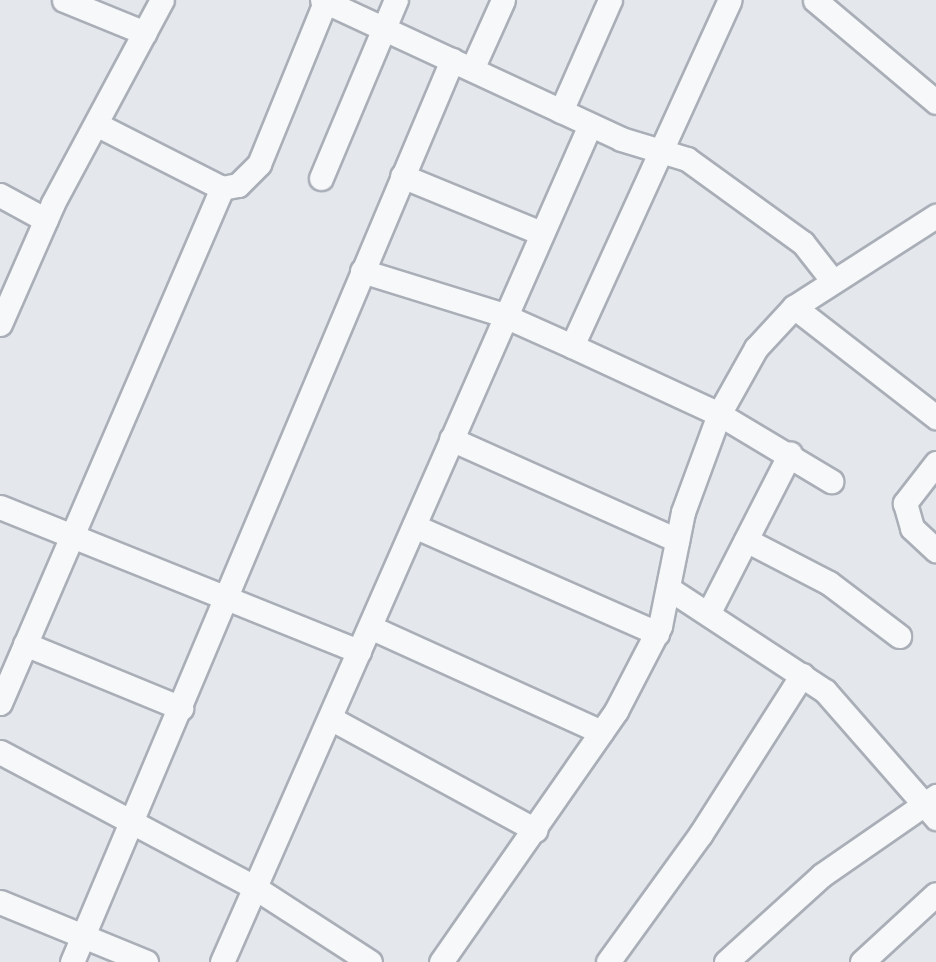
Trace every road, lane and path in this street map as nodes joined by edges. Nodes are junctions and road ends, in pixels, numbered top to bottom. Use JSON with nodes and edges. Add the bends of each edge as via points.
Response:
{"nodes":[{"id":1,"x":64,"y":0,"type":"edge"},
{"id":2,"x":162,"y":0,"type":"edge"},
{"id":3,"x":325,"y":0,"type":"edge"},
{"id":4,"x":396,"y":0,"type":"edge"},
{"id":5,"x":503,"y":0,"type":"edge"},
{"id":6,"x":610,"y":0,"type":"edge"},
{"id":7,"x":730,"y":0,"type":"edge"},
{"id":8,"x":815,"y":0,"type":"edge"},
{"id":9,"x":383,"y":29,"type":"junction"},
{"id":10,"x":145,"y":33,"type":"junction"},
{"id":11,"x":462,"y":65,"type":"junction"},
{"id":12,"x":936,"y":102,"type":"edge"},
{"id":13,"x":561,"y":111,"type":"junction"},
{"id":14,"x":96,"y":124,"type":"junction"},
{"id":15,"x":590,"y":125,"type":"junction"},
{"id":16,"x":658,"y":150,"type":"junction"},
{"id":17,"x":402,"y":176,"type":"junction"},
{"id":18,"x":321,"y":178,"type":"dead end"},
{"id":19,"x":222,"y":188,"type":"junction"},
{"id":20,"x":0,"y":195,"type":"edge"},
{"id":21,"x":936,"y":216,"type":"edge"},
{"id":22,"x":46,"y":220,"type":"junction"},
{"id":23,"x":541,"y":233,"type":"junction"},
{"id":24,"x":362,"y":271,"type":"junction"},
{"id":25,"x":832,"y":280,"type":"junction"},
{"id":26,"x":794,"y":307,"type":"junction"},
{"id":27,"x":503,"y":316,"type":"junction"},
{"id":28,"x":0,"y":324,"type":"edge"},
{"id":29,"x":572,"y":346,"type":"junction"},
{"id":30,"x":719,"y":414,"type":"junction"},
{"id":31,"x":936,"y":417,"type":"edge"},
{"id":32,"x":451,"y":439,"type":"junction"},
{"id":33,"x":790,"y":454,"type":"junction"},
{"id":34,"x":936,"y":463,"type":"edge"},
{"id":35,"x":831,"y":481,"type":"dead end"},
{"id":36,"x":0,"y":507,"type":"edge"},
{"id":37,"x":414,"y":526,"type":"junction"},
{"id":38,"x":72,"y":535,"type":"junction"},
{"id":39,"x":677,"y":540,"type":"junction"},
{"id":40,"x":746,"y":540,"type":"junction"},
{"id":41,"x":936,"y":550,"type":"edge"},
{"id":42,"x":668,"y":588,"type":"junction"},
{"id":43,"x":226,"y":598,"type":"junction"},
{"id":44,"x":709,"y":612,"type":"junction"},
{"id":45,"x":370,"y":627,"type":"junction"},
{"id":46,"x":657,"y":633,"type":"junction"},
{"id":47,"x":899,"y":636,"type":"dead end"},
{"id":48,"x":26,"y":644,"type":"junction"},
{"id":49,"x":359,"y":651,"type":"junction"},
{"id":50,"x":802,"y":674,"type":"junction"},
{"id":51,"x":0,"y":703,"type":"edge"},
{"id":52,"x":181,"y":708,"type":"junction"},
{"id":53,"x":330,"y":718,"type":"junction"},
{"id":54,"x":601,"y":732,"type":"junction"},
{"id":55,"x":0,"y":752,"type":"edge"},
{"id":56,"x":932,"y":806,"type":"edge"},
{"id":57,"x":132,"y":824,"type":"junction"},
{"id":58,"x":535,"y":830,"type":"junction"},
{"id":59,"x":254,"y":887,"type":"junction"},
{"id":60,"x":934,"y":901,"type":"edge"},
{"id":61,"x":0,"y":902,"type":"edge"},
{"id":62,"x":82,"y":939,"type":"junction"},
{"id":63,"x":72,"y":962,"type":"edge"},
{"id":64,"x":146,"y":962,"type":"edge"},
{"id":65,"x":222,"y":962,"type":"edge"},
{"id":66,"x":370,"y":962,"type":"edge"},
{"id":67,"x":441,"y":962,"type":"edge"},
{"id":68,"x":608,"y":962,"type":"edge"},
{"id":69,"x":726,"y":962,"type":"edge"},
{"id":70,"x":862,"y":962,"type":"edge"}],
"edges":[{"from":1,"to":10,"type":"street"},
{"from":2,"to":10,"type":"street"},
{"from":3,"to":9,"type":"street"},
{"from":3,"to":19,"type":"street","via":[[259,164],[238,185]]},
{"from":4,"to":9,"type":"street"},
{"from":5,"to":11,"type":"street"},
{"from":6,"to":13,"type":"street"},
{"from":7,"to":16,"type":"street"},
{"from":8,"to":12,"type":"street"},
{"from":9,"to":11,"type":"street"},
{"from":9,"to":18,"type":"street"},
{"from":10,"to":14,"type":"street"},
{"from":11,"to":13,"type":"street"},
{"from":11,"to":17,"type":"street"},
{"from":13,"to":15,"type":"street"},
{"from":14,"to":19,"type":"street"},
{"from":14,"to":22,"type":"street"},
{"from":15,"to":16,"type":"street"},
{"from":15,"to":23,"type":"street"},
{"from":16,"to":25,"type":"street","via":[[687,159],[803,243]]},
{"from":16,"to":29,"type":"street"},
{"from":17,"to":23,"type":"street"},
{"from":17,"to":24,"type":"street"},
{"from":19,"to":38,"type":"street"},
{"from":20,"to":22,"type":"street"},
{"from":21,"to":25,"type":"street"},
{"from":22,"to":28,"type":"street"},
{"from":23,"to":27,"type":"street"},
{"from":24,"to":27,"type":"street"},
{"from":24,"to":43,"type":"street"},
{"from":25,"to":26,"type":"street"},
{"from":26,"to":30,"type":"street","via":[[757,348]]},
{"from":26,"to":31,"type":"street"},
{"from":27,"to":29,"type":"street"},
{"from":27,"to":32,"type":"street"},
{"from":29,"to":30,"type":"street"},
{"from":30,"to":33,"type":"street"},
{"from":30,"to":39,"type":"street"},
{"from":32,"to":37,"type":"street"},
{"from":32,"to":39,"type":"street"},
{"from":33,"to":35,"type":"street"},
{"from":33,"to":40,"type":"street"},
{"from":34,"to":41,"type":"street","via":[[905,503],[912,528]]},
{"from":36,"to":38,"type":"street"},
{"from":37,"to":45,"type":"street"},
{"from":37,"to":46,"type":"street"},
{"from":38,"to":43,"type":"street"},
{"from":38,"to":48,"type":"street"},
{"from":39,"to":42,"type":"street"},
{"from":40,"to":44,"type":"street"},
{"from":40,"to":47,"type":"street","via":[[829,583]]},
{"from":42,"to":44,"type":"street"},
{"from":42,"to":46,"type":"street"},
{"from":43,"to":49,"type":"street"},
{"from":43,"to":52,"type":"street"},
{"from":44,"to":50,"type":"street"},
{"from":45,"to":49,"type":"street"},
{"from":45,"to":54,"type":"street"},
{"from":46,"to":54,"type":"street"},
{"from":48,"to":51,"type":"street"},
{"from":48,"to":52,"type":"street"},
{"from":49,"to":53,"type":"street"},
{"from":50,"to":56,"type":"street","via":[[825,691]]},
{"from":50,"to":68,"type":"street","via":[[700,835]]},
{"from":52,"to":57,"type":"street"},
{"from":53,"to":58,"type":"street"},
{"from":53,"to":59,"type":"street"},
{"from":54,"to":58,"type":"street"},
{"from":55,"to":57,"type":"street"},
{"from":56,"to":69,"type":"street","via":[[822,875]]},
{"from":57,"to":59,"type":"street"},
{"from":57,"to":62,"type":"street"},
{"from":58,"to":67,"type":"street"},
{"from":59,"to":65,"type":"street"},
{"from":59,"to":66,"type":"street"},
{"from":60,"to":70,"type":"street"},
{"from":61,"to":62,"type":"street"},
{"from":62,"to":63,"type":"street"},
{"from":62,"to":64,"type":"street"}]}
